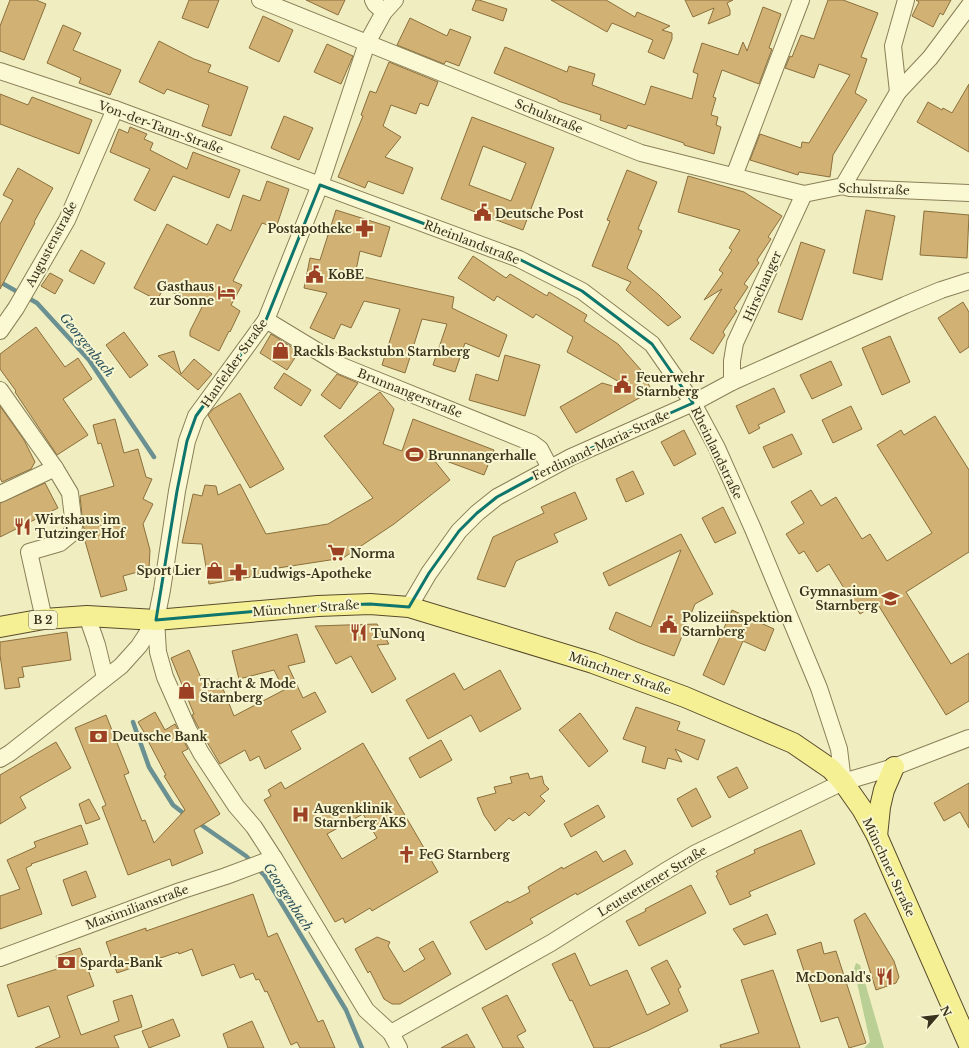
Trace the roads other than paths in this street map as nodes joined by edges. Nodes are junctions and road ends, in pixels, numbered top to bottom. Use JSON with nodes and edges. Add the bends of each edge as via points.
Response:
{"nodes":[{"id":1,"x":260,"y":0,"type":"edge"},
{"id":2,"x":373,"y":0,"type":"edge"},
{"id":3,"x":395,"y":0,"type":"edge"},
{"id":4,"x":801,"y":0,"type":"edge"},
{"id":5,"x":906,"y":0,"type":"edge"},
{"id":6,"x":969,"y":6,"type":"edge"},
{"id":7,"x":384,"y":12,"type":"junction"},
{"id":8,"x":367,"y":43,"type":"junction"},
{"id":9,"x":0,"y":71,"type":"edge"},
{"id":10,"x":898,"y":92,"type":"junction"},
{"id":11,"x":115,"y":109,"type":"junction"},
{"id":12,"x":734,"y":176,"type":"junction"},
{"id":13,"x":320,"y":185,"type":"junction"},
{"id":14,"x":843,"y":186,"type":"junction"},
{"id":15,"x":969,"y":193,"type":"edge"},
{"id":16,"x":804,"y":194,"type":"junction"},
{"id":17,"x":969,"y":281,"type":"edge"},
{"id":18,"x":266,"y":320,"type":"junction"},
{"id":19,"x":0,"y":331,"type":"edge"},
{"id":20,"x":732,"y":382,"type":"junction"},
{"id":21,"x":0,"y":390,"type":"edge"},
{"id":22,"x":693,"y":403,"type":"junction"},
{"id":23,"x":55,"y":468,"type":"junction"},
{"id":24,"x":550,"y":468,"type":"junction"},
{"id":25,"x":0,"y":494,"type":"edge"},
{"id":26,"x":409,"y":608,"type":"junction"},
{"id":27,"x":87,"y":616,"type":"junction"},
{"id":28,"x":44,"y":619,"type":"junction"},
{"id":29,"x":156,"y":620,"type":"junction"},
{"id":30,"x":0,"y":627,"type":"edge"},
{"id":31,"x":105,"y":678,"type":"junction"},
{"id":32,"x":969,"y":738,"type":"edge"},
{"id":33,"x":0,"y":759,"type":"edge"},
{"id":34,"x":894,"y":767,"type":"junction"},
{"id":35,"x":843,"y":782,"type":"junction"},
{"id":36,"x":877,"y":836,"type":"junction"},
{"id":37,"x":269,"y":860,"type":"junction"},
{"id":38,"x":0,"y":958,"type":"edge"},
{"id":39,"x":392,"y":1033,"type":"junction"},
{"id":40,"x":969,"y":1046,"type":"edge"},
{"id":41,"x":399,"y":1048,"type":"edge"}],
"edges":[{"from":1,"to":8,"type":"street","name":"Schulstraße"},
{"from":2,"to":7,"type":"street"},
{"from":3,"to":7,"type":"street","name":"Hanfelder Straße"},
{"from":4,"to":12,"type":"street"},
{"from":5,"to":10,"type":"street","via":[[892,46]]},
{"from":6,"to":10,"type":"street","via":[[930,58]]},
{"from":7,"to":8,"type":"street","name":"Hanfelder Straße"},
{"from":8,"to":12,"type":"street","name":"Schulstraße","via":[[641,153]]},
{"from":8,"to":13,"type":"street","name":"Hanfelder Straße"},
{"from":9,"to":11,"type":"street","name":"Von-der-Tann-Straße"},
{"from":10,"to":14,"type":"street"},
{"from":11,"to":13,"type":"street","name":"Von-der-Tann-Straße"},
{"from":11,"to":19,"type":"street","name":"Augustenstraße","via":[[67,220]]},
{"from":12,"to":16,"type":"street","name":"Schulstraße"},
{"from":13,"to":18,"type":"street","name":"Hanfelder Straße"},
{"from":13,"to":22,"type":"street","name":"Rheinlandstraße","via":[[519,259],[582,291],[652,344]]},
{"from":14,"to":15,"type":"street","name":"Schulstraße"},
{"from":14,"to":16,"type":"street","name":"Schulstraße"},
{"from":16,"to":20,"type":"street","name":"Hirschanger","via":[[735,344]]},
{"from":17,"to":20,"type":"street","name":"Ferdinand-Maria-Straße","via":[[904,305]]},
{"from":18,"to":24,"type":"street","name":"Brunnangerstraße","via":[[342,366],[532,443],[540,448]]},
{"from":18,"to":29,"type":"street","name":"Hanfelder Straße","via":[[196,416],[187,441],[176,491]]},
{"from":20,"to":22,"type":"street","name":"Ferdinand-Maria-Straße"},
{"from":21,"to":23,"type":"street"},
{"from":22,"to":24,"type":"street","name":"Ferdinand-Maria-Straße"},
{"from":22,"to":35,"type":"street","name":"Rheinlandstraße","via":[[717,448],[819,688],[839,749]]},
{"from":23,"to":25,"type":"street"},
{"from":23,"to":28,"type":"street","via":[[70,493],[74,526],[71,534],[60,543],[29,552]]},
{"from":24,"to":26,"type":"street","name":"Ferdinand-Maria-Straße","via":[[497,497],[477,513],[459,531],[429,573]]},
{"from":26,"to":29,"type":"main road","name":"Münchner Straße","via":[[370,604],[318,606]]},
{"from":26,"to":35,"type":"main road","name":"Münchner Straße","via":[[593,663],[685,697],[793,743],[831,769]]},
{"from":27,"to":28,"type":"main road","number":"B 2"},
{"from":27,"to":29,"type":"main road","name":"Münchner Straße"},
{"from":27,"to":31,"type":"street"},
{"from":28,"to":30,"type":"main road","number":"B 2"},
{"from":29,"to":31,"type":"street","name":"Hanfelder Straße","via":[[121,666]]},
{"from":29,"to":37,"type":"street","via":[[158,652],[165,677],[188,729],[236,806],[254,827]]},
{"from":31,"to":33,"type":"street","name":"Hanfelder Straße","via":[[10,754]]},
{"from":32,"to":34,"type":"street","name":"Leutstettener Straße"},
{"from":34,"to":35,"type":"street","name":"Leutstettener Straße"},
{"from":34,"to":36,"type":"main road","via":[[884,790]]},
{"from":35,"to":36,"type":"main road","name":"Münchner Straße"},
{"from":35,"to":39,"type":"street","name":"Leutstettener Straße","via":[[696,853],[551,943]]},
{"from":36,"to":40,"type":"main road","name":"Münchner Straße"},
{"from":37,"to":38,"type":"street","name":"Maximilianstraße"},
{"from":37,"to":39,"type":"street","via":[[366,1010]]},
{"from":39,"to":41,"type":"street"}]}
